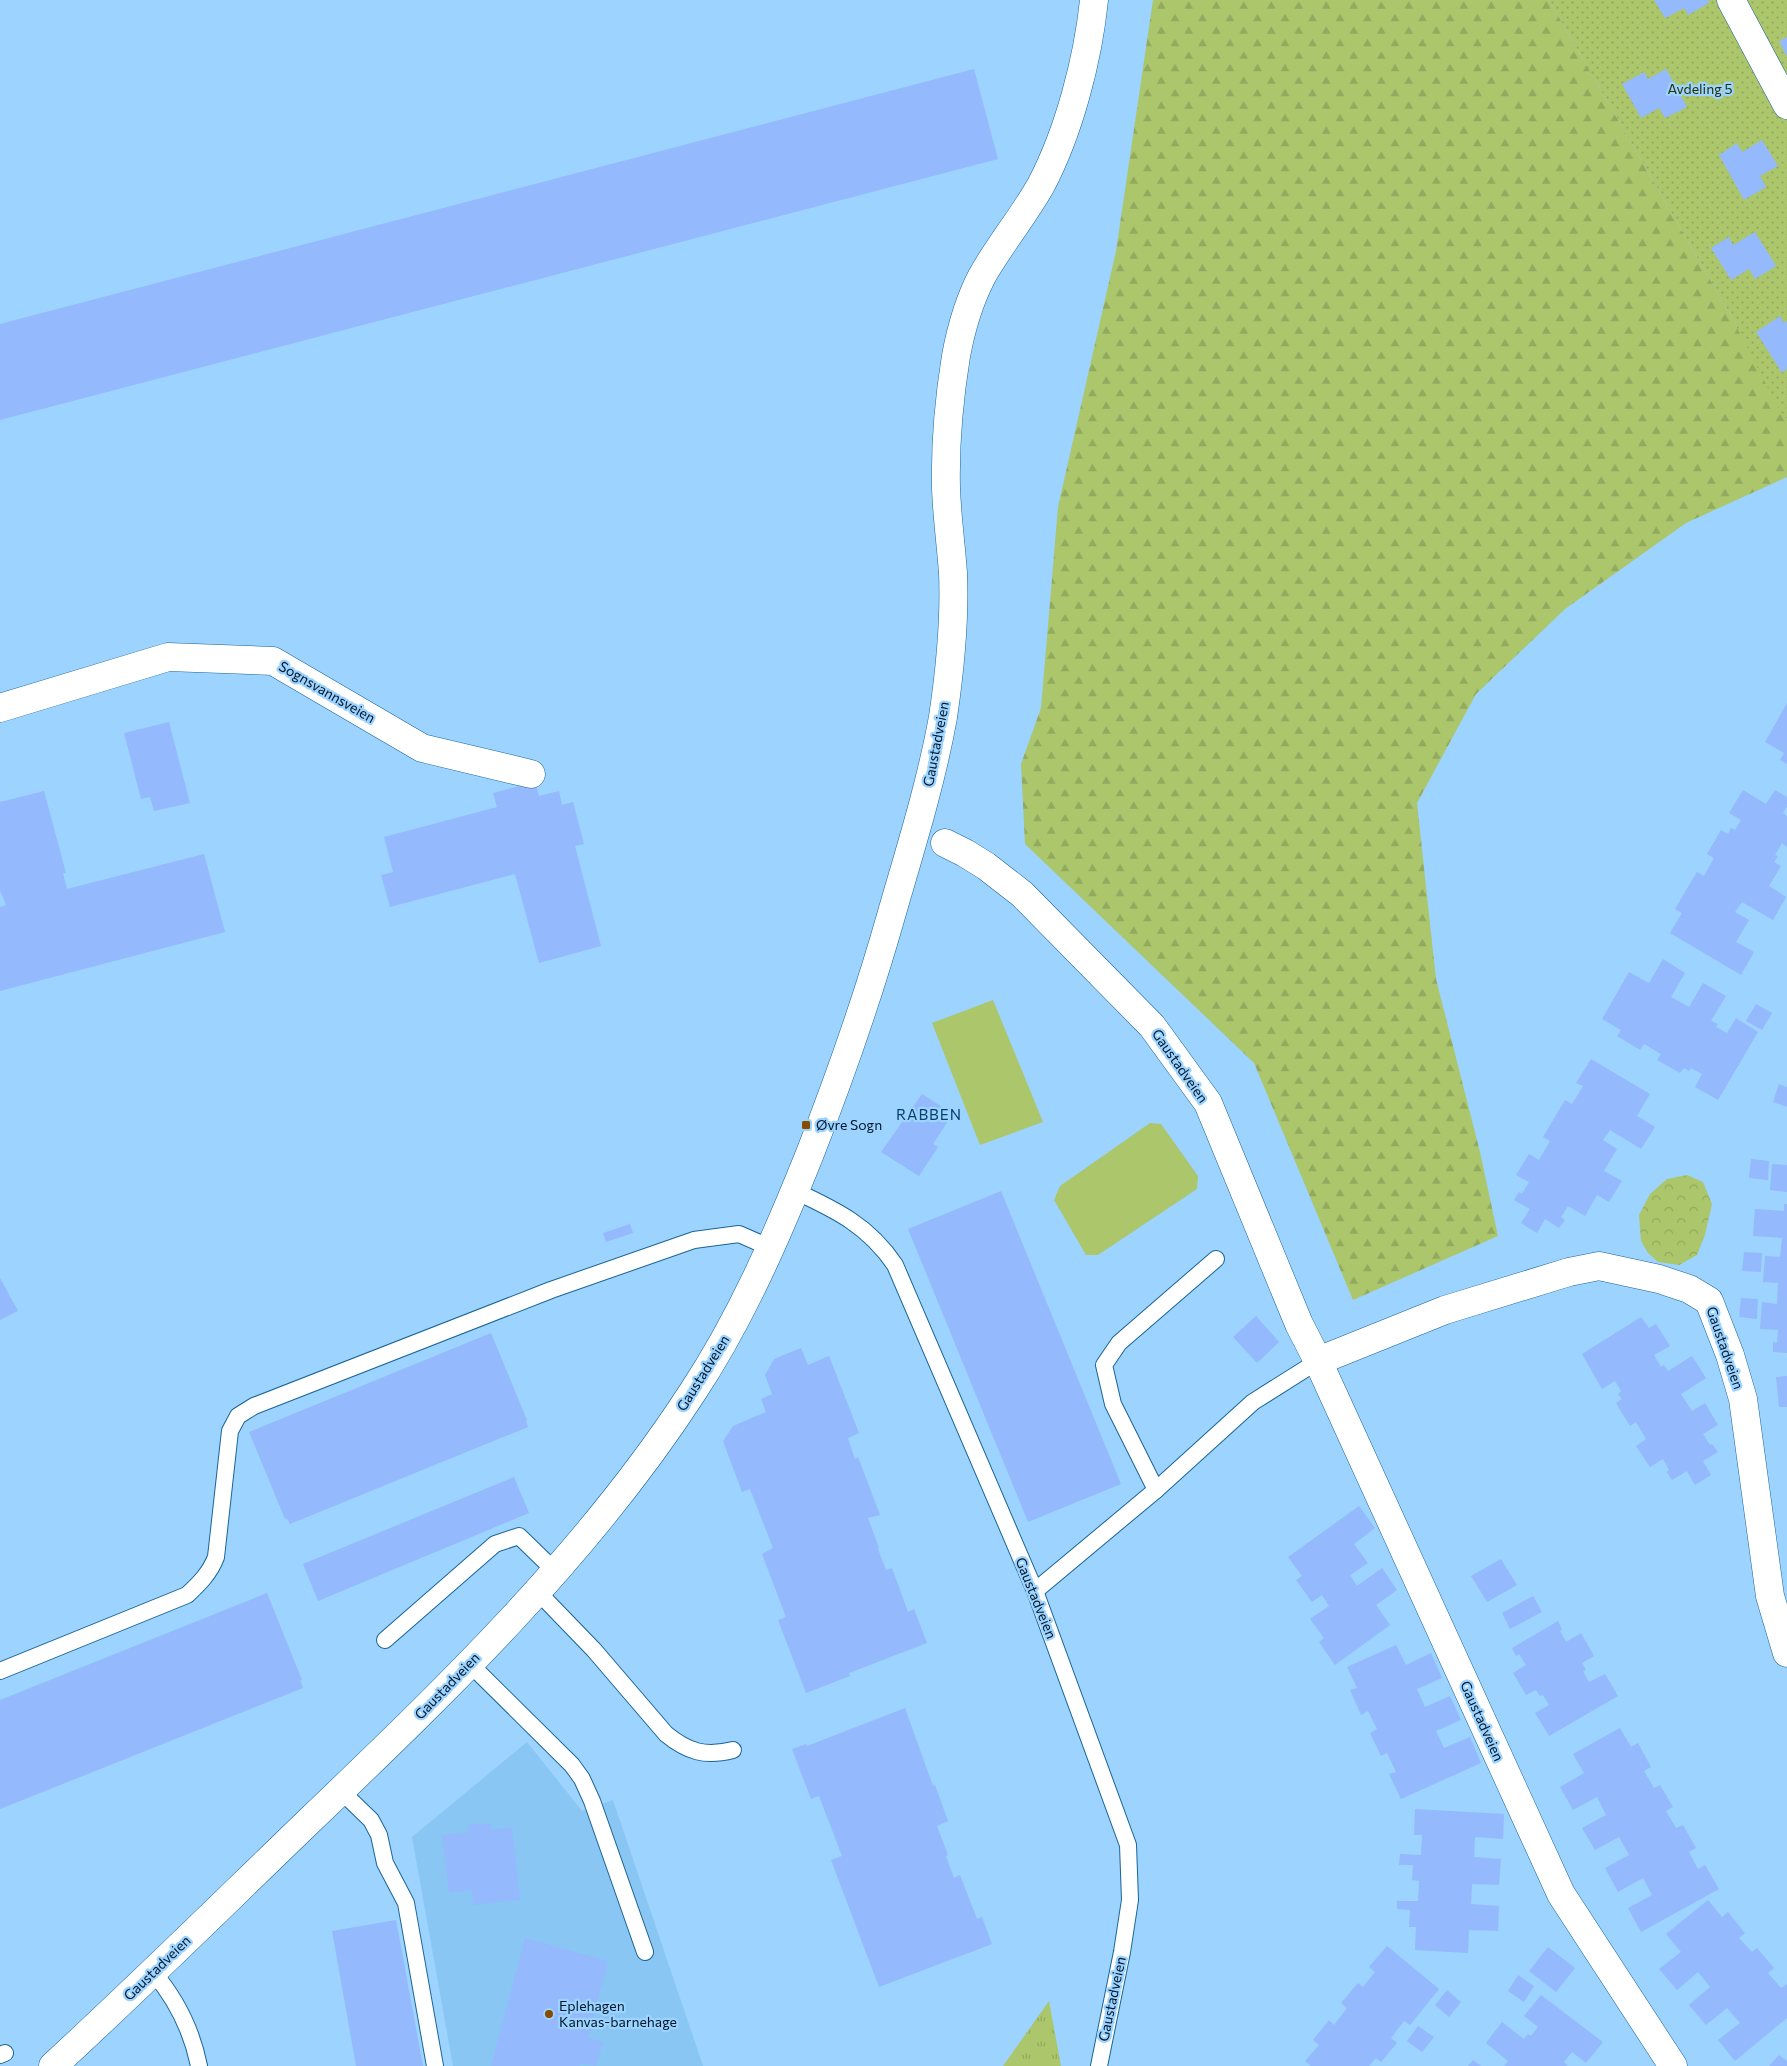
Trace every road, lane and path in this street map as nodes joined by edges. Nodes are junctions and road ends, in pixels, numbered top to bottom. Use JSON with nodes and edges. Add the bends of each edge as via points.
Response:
{"nodes":[{"id":1,"x":1094,"y":0,"type":"edge"},
{"id":2,"x":1731,"y":0,"type":"edge"},
{"id":3,"x":1787,"y":105,"type":"edge"},
{"id":4,"x":0,"y":708,"type":"edge"},
{"id":5,"x":531,"y":774,"type":"dead end"},
{"id":6,"x":945,"y":843,"type":"dead end"},
{"id":7,"x":795,"y":1191,"type":"junction"},
{"id":8,"x":771,"y":1248,"type":"junction"},
{"id":9,"x":1216,"y":1258,"type":"dead end"},
{"id":10,"x":1318,"y":1361,"type":"junction"},
{"id":11,"x":1156,"y":1490,"type":"junction"},
{"id":12,"x":555,"y":1571,"type":"junction"},
{"id":13,"x":537,"y":1591,"type":"junction"},
{"id":14,"x":1035,"y":1591,"type":"junction"},
{"id":15,"x":385,"y":1640,"type":"dead end"},
{"id":16,"x":1787,"y":1652,"type":"edge"},
{"id":17,"x":469,"y":1663,"type":"junction"},
{"id":18,"x":0,"y":1671,"type":"edge"},
{"id":19,"x":733,"y":1750,"type":"dead end"},
{"id":20,"x":341,"y":1791,"type":"junction"},
{"id":21,"x":645,"y":1952,"type":"dead end"},
{"id":22,"x":153,"y":1972,"type":"junction"},
{"id":23,"x":53,"y":2066,"type":"edge"},
{"id":24,"x":199,"y":2066,"type":"edge"},
{"id":25,"x":435,"y":2066,"type":"edge"},
{"id":26,"x":1098,"y":2066,"type":"edge"},
{"id":27,"x":1673,"y":2066,"type":"edge"}],
"edges":[{"from":1,"to":7,"type":"street","name":"Gaustadveien","via":[[1090,34],[1058,146],[1039,188],[981,278],[966,314],[956,357],[948,439],[946,481],[953,577],[948,677],[942,717],[928,787],[866,1002]]},
{"from":2,"to":3,"type":"street"},
{"from":4,"to":5,"type":"street","name":"Sognsvannsveien","via":[[168,658],[273,661],[422,748]]},
{"from":6,"to":10,"type":"street","name":"Gaustadveien","via":[[986,866],[1022,894],[1152,1026],[1208,1103],[1299,1324]]},
{"from":7,"to":8,"type":"street","name":"Gaustadveien"},
{"from":7,"to":14,"type":"lane","name":"Gaustadveien","via":[[826,1205],[867,1232],[895,1265]]},
{"from":8,"to":12,"type":"street","name":"Gaustadveien","via":[[747,1300],[694,1391],[630,1481]]},
{"from":8,"to":18,"type":"lane","via":[[739,1234],[694,1240],[551,1290],[254,1406],[238,1416],[230,1430],[216,1557],[202,1582],[187,1595]]},
{"from":9,"to":11,"type":"lane","via":[[1119,1343],[1104,1365],[1113,1404]]},
{"from":10,"to":11,"type":"lane","via":[[1253,1402]]},
{"from":10,"to":16,"type":"street","name":"Gaustadveien","via":[[1445,1310],[1598,1266],[1659,1279],[1689,1289],[1709,1301],[1743,1399],[1770,1596]]},
{"from":10,"to":27,"type":"street","name":"Gaustadveien","via":[[1561,1894]]},
{"from":11,"to":14,"type":"lane"},
{"from":12,"to":13,"type":"street","name":"Gaustadveien"},
{"from":12,"to":15,"type":"lane","via":[[519,1536],[495,1544]]},
{"from":13,"to":17,"type":"street","name":"Gaustadveien"},
{"from":13,"to":19,"type":"lane","via":[[672,1739],[704,1753]]},
{"from":14,"to":26,"type":"lane","name":"Gaustadveien","via":[[1128,1844],[1130,1900]]},
{"from":17,"to":20,"type":"street","name":"Gaustadveien"},
{"from":17,"to":21,"type":"lane","via":[[572,1765],[582,1779]]},
{"from":20,"to":22,"type":"street","name":"Gaustadveien"},
{"from":20,"to":25,"type":"lane","via":[[371,1820],[379,1835],[385,1863],[406,1904]]},
{"from":22,"to":23,"type":"street","name":"Gaustadveien"},
{"from":22,"to":24,"type":"lane","via":[[168,1989],[182,2014]]}]}
